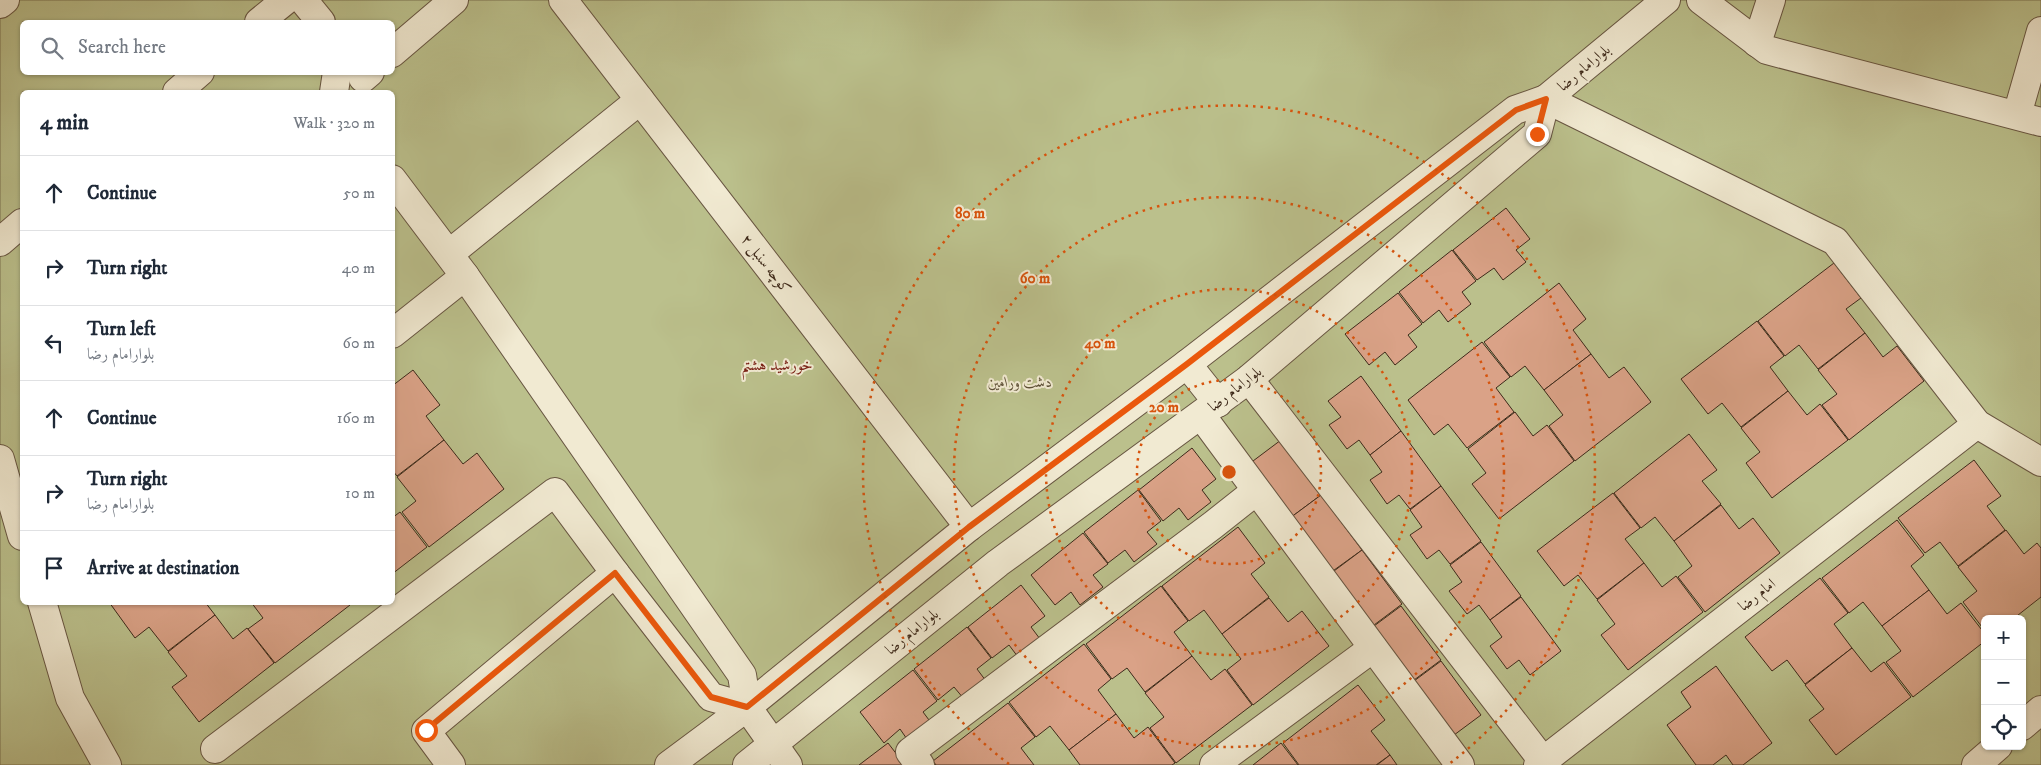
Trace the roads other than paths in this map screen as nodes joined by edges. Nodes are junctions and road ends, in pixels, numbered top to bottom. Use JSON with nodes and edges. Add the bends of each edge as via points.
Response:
{"nodes":[{"id":1,"x":5,"y":0,"type":"edge"},
{"id":2,"x":286,"y":0,"type":"edge"},
{"id":3,"x":303,"y":0,"type":"edge"},
{"id":4,"x":454,"y":0,"type":"edge"},
{"id":5,"x":563,"y":0,"type":"edge"},
{"id":6,"x":1666,"y":0,"type":"edge"},
{"id":7,"x":1701,"y":0,"type":"edge"},
{"id":8,"x":1770,"y":0,"type":"edge"},
{"id":9,"x":0,"y":4,"type":"edge"},
{"id":10,"x":261,"y":20,"type":"edge"},
{"id":11,"x":318,"y":20,"type":"edge"},
{"id":12,"x":2041,"y":31,"type":"edge"},
{"id":13,"x":1758,"y":43,"type":"junction"},
{"id":14,"x":395,"y":50,"type":"edge"},
{"id":15,"x":197,"y":75,"type":"edge"},
{"id":16,"x":356,"y":75,"type":"edge"},
{"id":17,"x":179,"y":90,"type":"edge"},
{"id":18,"x":337,"y":90,"type":"edge"},
{"id":19,"x":1546,"y":99,"type":"junction"},
{"id":20,"x":640,"y":100,"type":"junction"},
{"id":21,"x":2029,"y":119,"type":"edge"},
{"id":22,"x":395,"y":183,"type":"edge"},
{"id":23,"x":20,"y":225,"type":"edge"},
{"id":24,"x":0,"y":242,"type":"edge"},
{"id":25,"x":449,"y":254,"type":"junction"},
{"id":26,"x":465,"y":276,"type":"junction"},
{"id":27,"x":395,"y":332,"type":"edge"},
{"id":28,"x":1187,"y":364,"type":"junction"},
{"id":29,"x":1249,"y":379,"type":"junction"},
{"id":30,"x":1209,"y":409,"type":"junction"},
{"id":31,"x":1977,"y":424,"type":"junction"},
{"id":32,"x":0,"y":459,"type":"edge"},
{"id":33,"x":2041,"y":462,"type":"edge"},
{"id":34,"x":1256,"y":491,"type":"junction"},
{"id":35,"x":969,"y":527,"type":"junction"},
{"id":36,"x":20,"y":529,"type":"edge"},
{"id":37,"x":615,"y":573,"type":"junction"},
{"id":38,"x":43,"y":605,"type":"edge"},
{"id":39,"x":1373,"y":648,"type":"junction"},
{"id":40,"x":747,"y":707,"type":"junction"},
{"id":41,"x":2041,"y":710,"type":"edge"},
{"id":42,"x":2026,"y":723,"type":"edge"},
{"id":43,"x":215,"y":749,"type":"dead end"},
{"id":44,"x":1993,"y":750,"type":"edge"},
{"id":45,"x":780,"y":755,"type":"edge"},
{"id":46,"x":1540,"y":763,"type":"edge"},
{"id":47,"x":106,"y":765,"type":"edge"},
{"id":48,"x":451,"y":765,"type":"edge"},
{"id":49,"x":669,"y":765,"type":"edge"},
{"id":50,"x":747,"y":765,"type":"edge"},
{"id":51,"x":920,"y":765,"type":"edge"},
{"id":52,"x":1214,"y":765,"type":"edge"},
{"id":53,"x":1460,"y":765,"type":"edge"},
{"id":54,"x":1976,"y":765,"type":"edge"}],
"edges":[{"from":1,"to":9,"type":"street"},
{"from":2,"to":10,"type":"street"},
{"from":3,"to":11,"type":"street"},
{"from":4,"to":14,"type":"street"},
{"from":5,"to":20,"type":"street","name":"کوچه سنبل ۲"},
{"from":6,"to":19,"type":"street","name":"بلوارامام رضا"},
{"from":7,"to":13,"type":"street"},
{"from":8,"to":13,"type":"street"},
{"from":12,"to":21,"type":"street"},
{"from":13,"to":21,"type":"street","via":[[1767,50]]},
{"from":15,"to":17,"type":"street"},
{"from":16,"to":18,"type":"street"},
{"from":19,"to":28,"type":"street","via":[[1516,110]]},
{"from":19,"to":29,"type":"street","name":"بلوارامام رضا","via":[[1537,134]]},
{"from":19,"to":31,"type":"street","via":[[1835,241]]},
{"from":20,"to":25,"type":"street"},
{"from":20,"to":35,"type":"street","name":"کوچه سنبل ۲"},
{"from":22,"to":25,"type":"street"},
{"from":23,"to":24,"type":"street"},
{"from":25,"to":26,"type":"street"},
{"from":26,"to":27,"type":"street"},
{"from":26,"to":40,"type":"street","via":[[742,675]]},
{"from":28,"to":30,"type":"street"},
{"from":28,"to":35,"type":"street"},
{"from":29,"to":30,"type":"street","name":"بلوارامام رضا"},
{"from":29,"to":46,"type":"street"},
{"from":30,"to":34,"type":"street"},
{"from":30,"to":45,"type":"street","name":"بلوارامام رضا","via":[[998,563]]},
{"from":31,"to":33,"type":"street"},
{"from":31,"to":46,"type":"street","name":"امام رضا"},
{"from":32,"to":36,"type":"street"},
{"from":34,"to":39,"type":"street"},
{"from":34,"to":51,"type":"street","via":[[910,752]]},
{"from":35,"to":40,"type":"street"},
{"from":37,"to":40,"type":"street","via":[[711,697]]},
{"from":37,"to":43,"type":"street","via":[[556,492]]},
{"from":37,"to":48,"type":"street","via":[[426,730]]},
{"from":38,"to":47,"type":"street","via":[[70,698]]},
{"from":39,"to":52,"type":"street"},
{"from":39,"to":53,"type":"street"},
{"from":40,"to":45,"type":"street"},
{"from":40,"to":49,"type":"street"},
{"from":41,"to":42,"type":"street"},
{"from":44,"to":54,"type":"street"},
{"from":45,"to":50,"type":"street","name":"بلوارامام رضا"}]}
